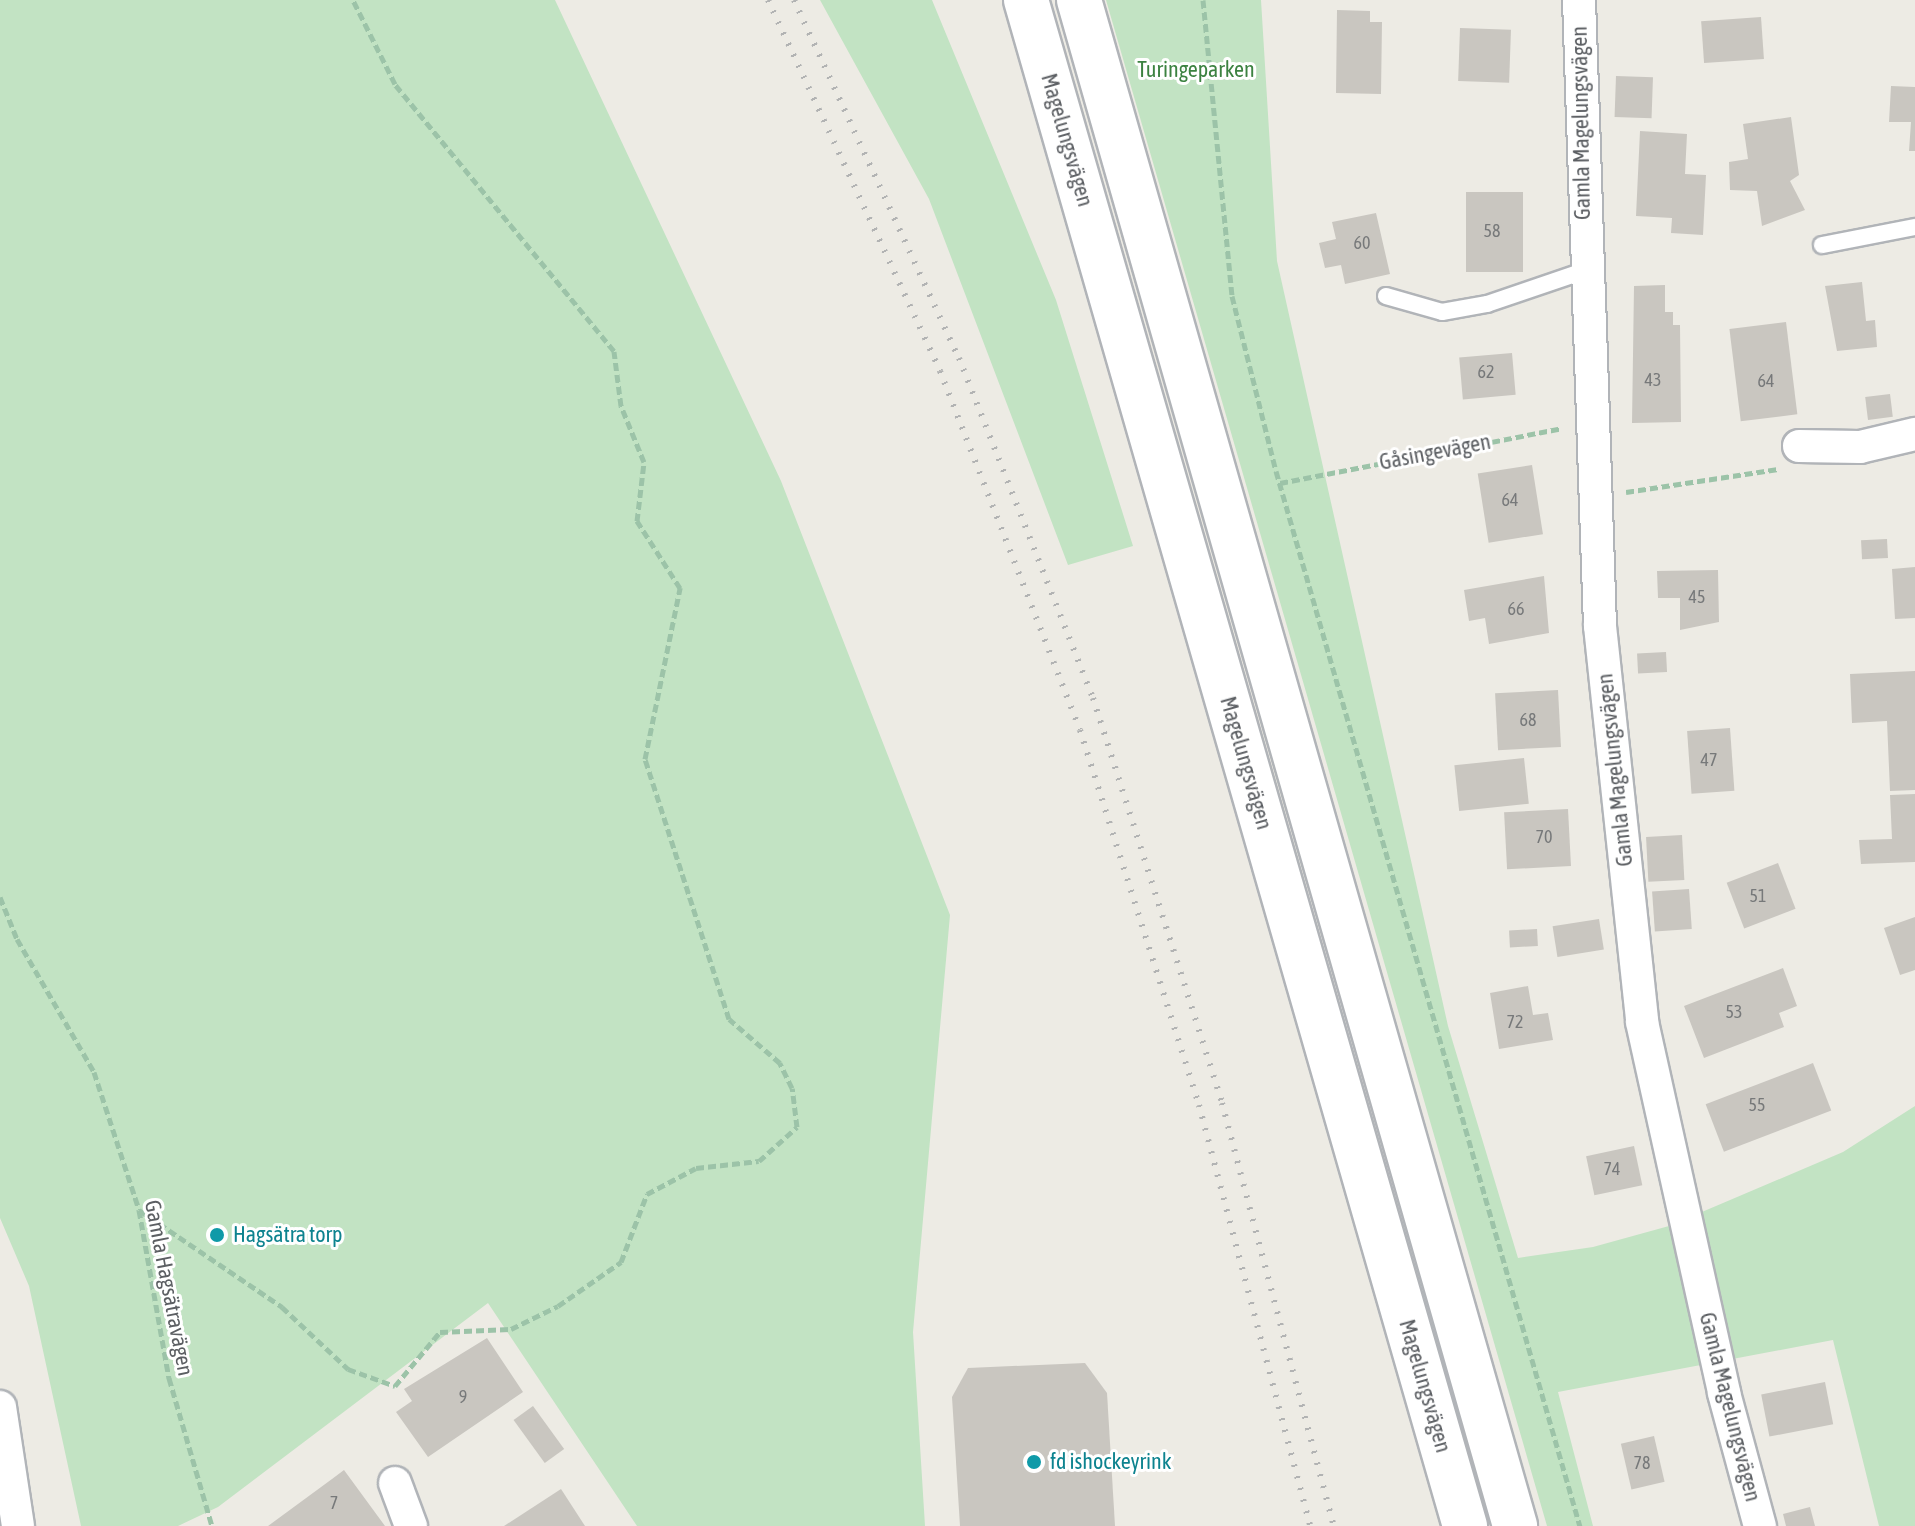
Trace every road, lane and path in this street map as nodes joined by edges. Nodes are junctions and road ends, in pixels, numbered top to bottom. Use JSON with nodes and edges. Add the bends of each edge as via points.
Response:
{"nodes":[{"id":1,"x":353,"y":0,"type":"edge"},
{"id":2,"x":1026,"y":0,"type":"edge"},
{"id":3,"x":1079,"y":0,"type":"edge"},
{"id":4,"x":1203,"y":0,"type":"edge"},
{"id":5,"x":1579,"y":0,"type":"edge"},
{"id":6,"x":1915,"y":227,"type":"edge"},
{"id":7,"x":1822,"y":245,"type":"dead end"},
{"id":8,"x":1584,"y":271,"type":"junction"},
{"id":9,"x":1386,"y":296,"type":"dead end"},
{"id":10,"x":1590,"y":422,"type":"junction"},
{"id":11,"x":1915,"y":434,"type":"edge"},
{"id":12,"x":1799,"y":446,"type":"dead end"},
{"id":13,"x":1755,"y":470,"type":"dead end"},
{"id":14,"x":1280,"y":483,"type":"junction"},
{"id":15,"x":1594,"y":495,"type":"junction"},
{"id":16,"x":0,"y":897,"type":"edge"},
{"id":17,"x":139,"y":1210,"type":"junction"},
{"id":18,"x":0,"y":1407,"type":"edge"},
{"id":19,"x":395,"y":1483,"type":"dead end"},
{"id":20,"x":18,"y":1526,"type":"edge"},
{"id":21,"x":212,"y":1526,"type":"edge"},
{"id":22,"x":411,"y":1526,"type":"edge"},
{"id":23,"x":1465,"y":1526,"type":"edge"},
{"id":24,"x":1515,"y":1526,"type":"edge"},
{"id":25,"x":1580,"y":1526,"type":"edge"},
{"id":26,"x":1760,"y":1526,"type":"edge"}],
"edges":[{"from":1,"to":17,"type":"path","via":[[395,84],[614,351],[621,406],[644,462],[637,521],[680,588],[645,759],[729,1019],[780,1063],[792,1088],[797,1127],[759,1161],[696,1168],[647,1194],[621,1262],[558,1306],[511,1329],[440,1332],[395,1386],[348,1369],[282,1307]]},
{"from":2,"to":23,"type":"main road","name":"Magelungsvägen"},
{"from":3,"to":24,"type":"main road"},
{"from":4,"to":14,"type":"path","via":[[1232,296]]},
{"from":5,"to":8,"type":"street","name":"Gamla Magelungsvägen"},
{"from":6,"to":7,"type":"lane"},
{"from":8,"to":9,"type":"lane","via":[[1487,304],[1442,312]]},
{"from":8,"to":10,"type":"street","name":"Gamla Magelungsvägen"},
{"from":10,"to":14,"type":"path","name":"Gåsingevägen"},
{"from":10,"to":15,"type":"street","name":"Gamla Magelungsvägen"},
{"from":11,"to":12,"type":"street","via":[[1860,447]]},
{"from":13,"to":15,"type":"path"},
{"from":14,"to":25,"type":"path"},
{"from":15,"to":26,"type":"street","name":"Gamla Magelungsvägen","via":[[1600,626],[1642,1022],[1724,1393]]},
{"from":16,"to":17,"type":"path","name":"Gamla Hagsätravägen","via":[[17,939],[94,1072]]},
{"from":17,"to":21,"type":"path","name":"Gamla Hagsätravägen","via":[[169,1378]]},
{"from":18,"to":20,"type":"street"},
{"from":19,"to":22,"type":"street"}]}
